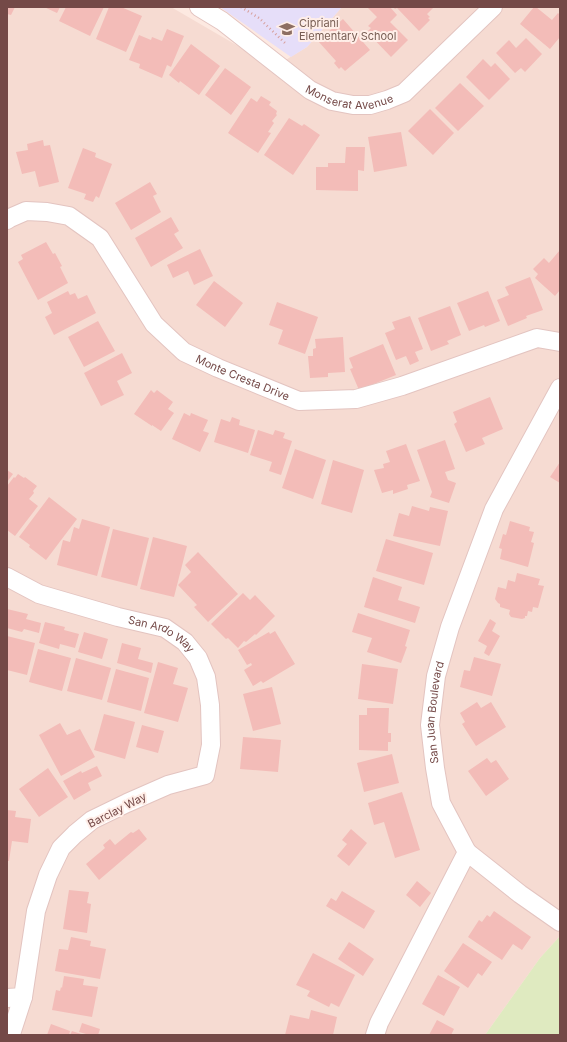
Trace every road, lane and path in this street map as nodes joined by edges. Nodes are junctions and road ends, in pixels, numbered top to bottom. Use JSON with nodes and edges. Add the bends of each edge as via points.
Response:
{"nodes":[{"id":1,"x":199,"y":7,"type":"edge"},
{"id":2,"x":241,"y":7,"type":"edge"},
{"id":3,"x":493,"y":7,"type":"edge"},
{"id":4,"x":287,"y":45,"type":"dead end"},
{"id":5,"x":7,"y":220,"type":"edge"},
{"id":6,"x":560,"y":342,"type":"edge"},
{"id":7,"x":560,"y":388,"type":"edge"},
{"id":8,"x":7,"y":577,"type":"edge"},
{"id":9,"x":205,"y":775,"type":"joint"},
{"id":10,"x":467,"y":852,"type":"junction"},
{"id":11,"x":560,"y":922,"type":"edge"},
{"id":12,"x":15,"y":998,"type":"edge"},
{"id":13,"x":8,"y":1035,"type":"edge"},
{"id":14,"x":375,"y":1035,"type":"edge"}],
"edges":[{"from":1,"to":3,"type":"street","name":"Monserat Avenue","via":[[222,21],[310,90],[332,101],[353,105],[370,105],[404,93]]},
{"from":2,"to":4,"type":"path","via":[[259,18]]},
{"from":5,"to":6,"type":"street","name":"Monte Cresta Drive","via":[[26,212],[69,216],[100,238],[154,324],[184,352],[299,401],[356,399],[402,386],[537,338]]},
{"from":7,"to":10,"type":"street","name":"San Juan Boulevard","via":[[494,509],[450,627],[436,676],[430,725],[441,803]]},
{"from":8,"to":9,"type":"street","name":"San Ardo Way","via":[[40,594],[165,628],[186,642],[198,658],[206,677],[211,745]]},
{"from":9,"to":12,"type":"street","name":"Barclay Way","via":[[168,785],[92,820],[61,848],[48,875],[36,911]]},
{"from":10,"to":11,"type":"street"},
{"from":10,"to":14,"type":"street"},
{"from":12,"to":13,"type":"street","name":"Barclay Way","via":[[12,1032]]}]}
